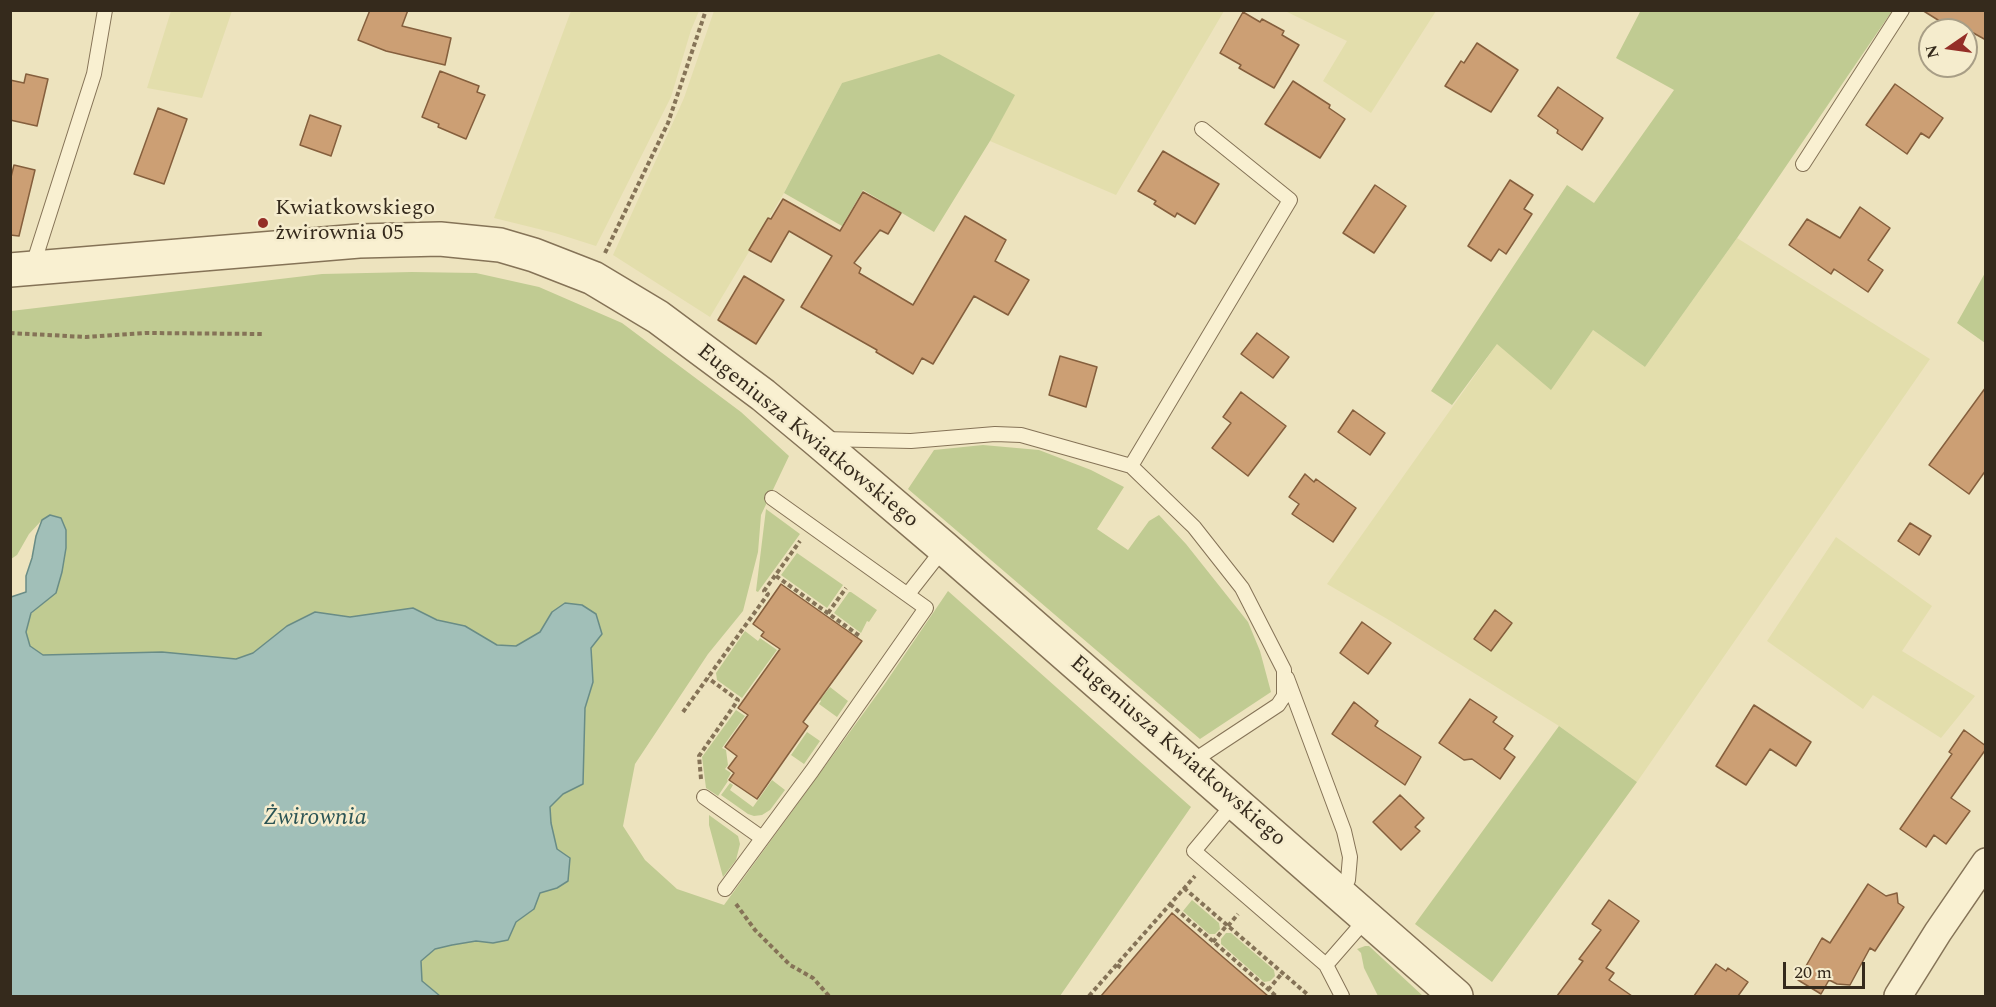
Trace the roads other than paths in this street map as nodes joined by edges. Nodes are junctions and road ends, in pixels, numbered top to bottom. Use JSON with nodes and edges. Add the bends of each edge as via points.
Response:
{"nodes":[{"id":1,"x":105,"y":10,"type":"edge"},
{"id":2,"x":1902,"y":10,"type":"edge"},
{"id":3,"x":1202,"y":129,"type":"dead end"},
{"id":4,"x":1803,"y":164,"type":"dead end"},
{"id":5,"x":21,"y":269,"type":"edge"},
{"id":6,"x":816,"y":439,"type":"junction"},
{"id":7,"x":1131,"y":466,"type":"junction"},
{"id":8,"x":772,"y":498,"type":"dead end"},
{"id":9,"x":944,"y":548,"type":"junction"},
{"id":10,"x":908,"y":594,"type":"junction"},
{"id":11,"x":1284,"y":670,"type":"junction"},
{"id":12,"x":1190,"y":763,"type":"junction"},
{"id":13,"x":704,"y":797,"type":"road end"},
{"id":14,"x":1235,"y":802,"type":"junction"},
{"id":15,"x":762,"y":838,"type":"junction"},
{"id":16,"x":1986,"y":862,"type":"edge"},
{"id":17,"x":725,"y":888,"type":"road end"},
{"id":18,"x":1339,"y":893,"type":"junction"},
{"id":19,"x":1367,"y":918,"type":"junction"},
{"id":20,"x":1326,"y":964,"type":"junction"},
{"id":21,"x":1342,"y":996,"type":"edge"},
{"id":22,"x":1456,"y":996,"type":"edge"},
{"id":23,"x":1898,"y":996,"type":"edge"}],
"edges":[{"from":1,"to":5,"type":"lane","via":[[94,74]]},
{"from":2,"to":4,"type":"lane"},
{"from":3,"to":7,"type":"lane","via":[[1290,200]]},
{"from":5,"to":6,"type":"street","name":"Eugeniusza Kwiatkowskiego","via":[[359,241],[440,239],[500,245],[593,278],[658,316]]},
{"from":6,"to":7,"type":"lane","via":[[911,441],[1021,435]]},
{"from":6,"to":9,"type":"street","name":"Eugeniusza Kwiatkowskiego"},
{"from":7,"to":11,"type":"lane","via":[[1194,527],[1242,588]]},
{"from":8,"to":10,"type":"lane"},
{"from":9,"to":10,"type":"lane"},
{"from":9,"to":12,"type":"street","name":"Eugeniusza Kwiatkowskiego"},
{"from":10,"to":15,"type":"lane","via":[[926,608]]},
{"from":11,"to":12,"type":"lane","via":[[1284,696],[1278,705]]},
{"from":11,"to":18,"type":"lane","via":[[1344,831],[1350,857],[1348,880]]},
{"from":12,"to":14,"type":"street","name":"Eugeniusza Kwiatkowskiego"},
{"from":13,"to":15,"type":"lane"},
{"from":14,"to":18,"type":"street","name":"Eugeniusza Kwiatkowskiego"},
{"from":14,"to":20,"type":"lane","via":[[1194,850]]},
{"from":15,"to":17,"type":"lane"},
{"from":16,"to":23,"type":"street"},
{"from":18,"to":19,"type":"street","name":"Eugeniusza Kwiatkowskiego"},
{"from":19,"to":20,"type":"lane"},
{"from":19,"to":22,"type":"street","name":"Eugeniusza Kwiatkowskiego"},
{"from":20,"to":21,"type":"lane"}]}
